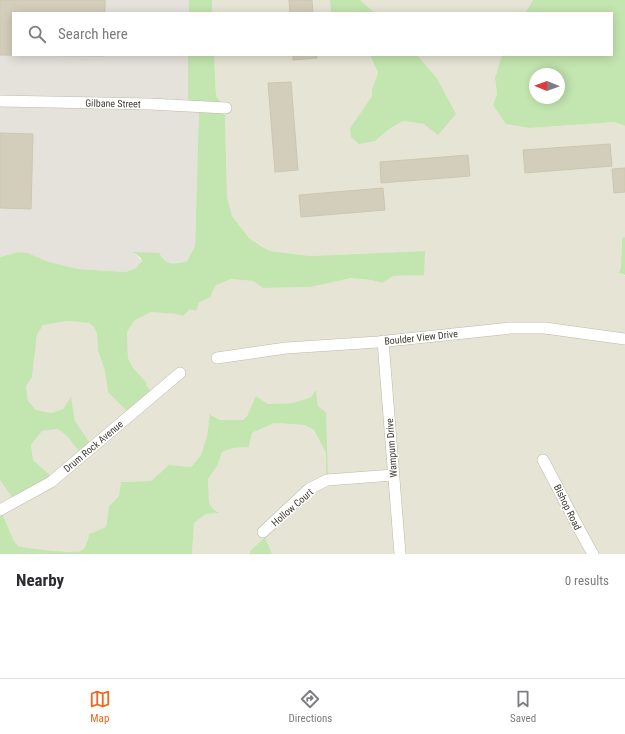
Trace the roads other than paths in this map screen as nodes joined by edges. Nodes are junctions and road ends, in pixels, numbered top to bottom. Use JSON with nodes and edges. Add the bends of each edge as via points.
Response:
{"nodes":[{"id":1,"x":0,"y":101,"type":"edge"},
{"id":2,"x":226,"y":108,"type":"dead end"},
{"id":3,"x":625,"y":339,"type":"edge"},
{"id":4,"x":383,"y":341,"type":"junction"},
{"id":5,"x":217,"y":358,"type":"dead end"},
{"id":6,"x":180,"y":373,"type":"dead end"},
{"id":7,"x":543,"y":460,"type":"dead end"},
{"id":8,"x":393,"y":475,"type":"junction"},
{"id":9,"x":0,"y":510,"type":"edge"},
{"id":10,"x":263,"y":532,"type":"dead end"},
{"id":11,"x":400,"y":554,"type":"edge"},
{"id":12,"x":593,"y":554,"type":"edge"}],
"edges":[{"from":1,"to":2,"type":"street","name":"Gilbane Street"},
{"from":3,"to":4,"type":"street","name":"Boulder View Drive","via":[[545,328],[511,328]]},
{"from":4,"to":5,"type":"street","name":"Boulder View Drive","via":[[286,348]]},
{"from":4,"to":8,"type":"street","name":"Wampum Drive"},
{"from":6,"to":9,"type":"street","name":"Drum Rock Avenue","via":[[51,482]]},
{"from":7,"to":12,"type":"street","name":"Bishop Road"},
{"from":8,"to":10,"type":"street","name":"Hollow Court","via":[[327,480],[309,489]]},
{"from":8,"to":11,"type":"street","name":"Wampum Drive"}]}
